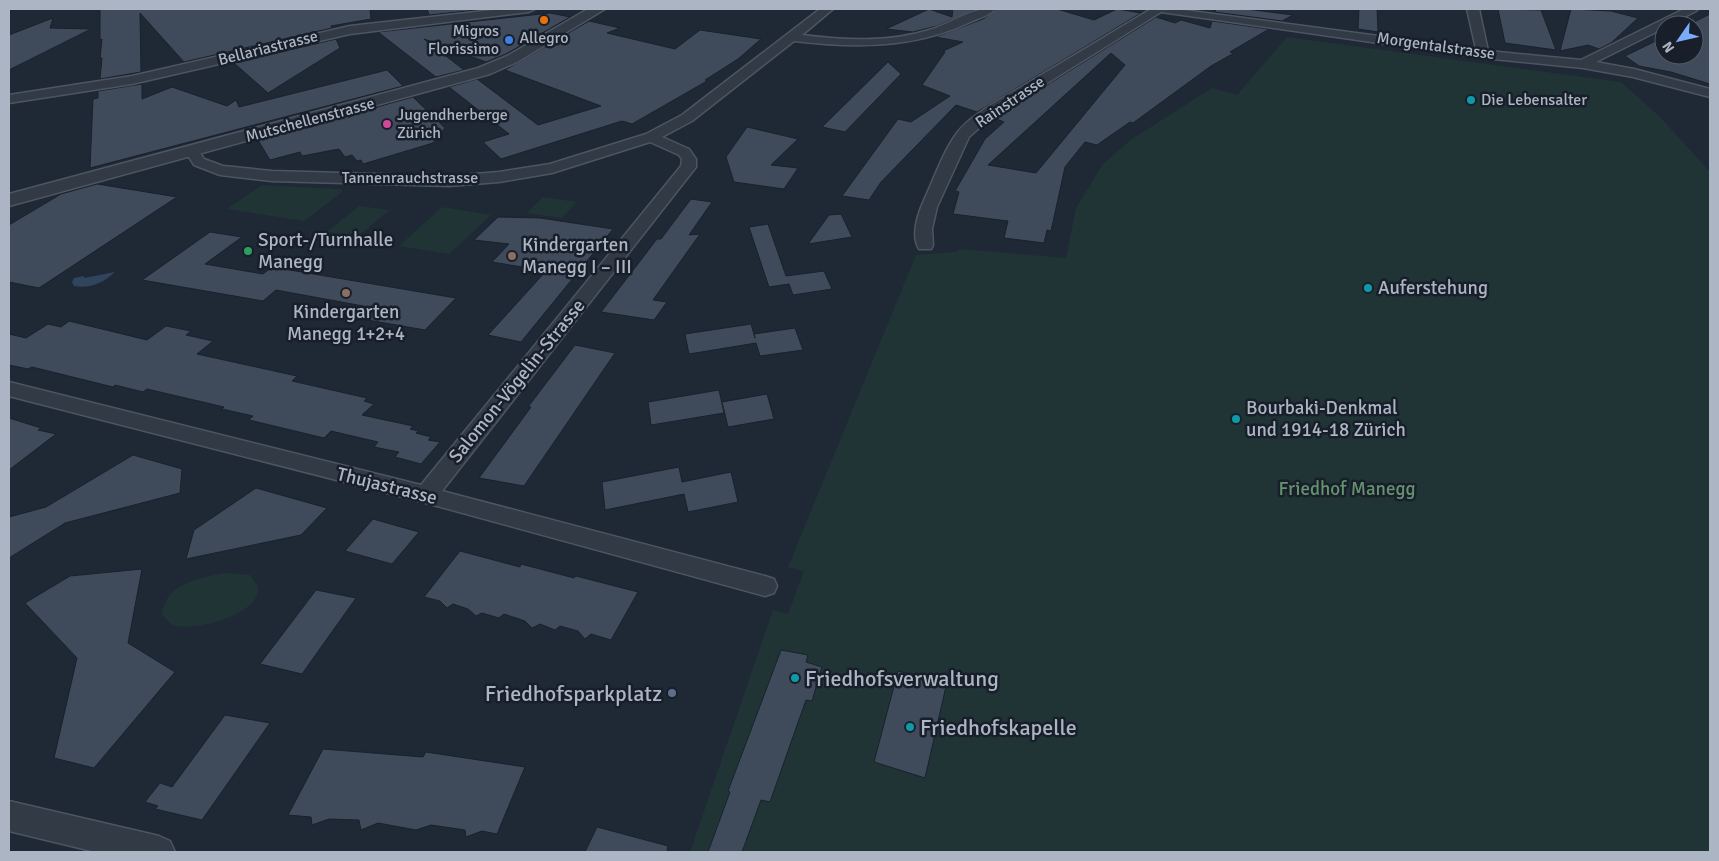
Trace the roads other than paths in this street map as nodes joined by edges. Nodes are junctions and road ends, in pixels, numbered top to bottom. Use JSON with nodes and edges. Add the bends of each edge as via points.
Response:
{"nodes":[{"id":1,"x":529,"y":9,"type":"edge"},
{"id":2,"x":598,"y":9,"type":"edge"},
{"id":3,"x":827,"y":9,"type":"edge"},
{"id":4,"x":989,"y":9,"type":"edge"},
{"id":5,"x":1160,"y":9,"type":"edge"},
{"id":6,"x":1473,"y":9,"type":"edge"},
{"id":7,"x":1692,"y":9,"type":"edge"},
{"id":8,"x":791,"y":36,"type":"junction"},
{"id":9,"x":1483,"y":54,"type":"junction"},
{"id":10,"x":1584,"y":64,"type":"junction"},
{"id":11,"x":1710,"y":93,"type":"edge"},
{"id":12,"x":9,"y":100,"type":"edge"},
{"id":13,"x":651,"y":137,"type":"junction"},
{"id":14,"x":192,"y":151,"type":"junction"},
{"id":15,"x":9,"y":200,"type":"edge"},
{"id":16,"x":925,"y":245,"type":"dead end"},
{"id":17,"x":9,"y":389,"type":"edge"},
{"id":18,"x":426,"y":495,"type":"junction"},
{"id":19,"x":765,"y":586,"type":"dead end"},
{"id":20,"x":9,"y":816,"type":"edge"},
{"id":21,"x":159,"y":852,"type":"edge"}],
"edges":[{"from":1,"to":12,"type":"street","name":"Bellariastrasse","via":[[378,26],[299,40],[132,80]]},
{"from":2,"to":14,"type":"street","name":"Mutschellenstrasse","via":[[484,72]]},
{"from":3,"to":8,"type":"street","name":"Tannenrauchstrasse"},
{"from":4,"to":8,"type":"street","via":[[934,33],[903,39],[848,43]]},
{"from":5,"to":9,"type":"street","name":"Morgentalstrasse"},
{"from":5,"to":16,"type":"street","name":"Rainstrasse","via":[[1010,100],[963,134],[929,207],[924,229]]},
{"from":6,"to":9,"type":"street"},
{"from":7,"to":10,"type":"street"},
{"from":8,"to":13,"type":"street","name":"Tannenrauchstrasse","via":[[686,118]]},
{"from":9,"to":10,"type":"street","name":"Morgentalstrasse"},
{"from":10,"to":11,"type":"street","name":"Morgentalstrasse"},
{"from":13,"to":14,"type":"street","name":"Tannenrauchstrasse","via":[[552,168],[448,181],[236,173],[199,162]]},
{"from":13,"to":18,"type":"street","name":"Salomon-Vögelin-Strasse","via":[[684,152],[689,160],[688,167]]},
{"from":14,"to":15,"type":"street","name":"Mutschellenstrasse"},
{"from":17,"to":18,"type":"street","name":"Thujastrasse"},
{"from":18,"to":19,"type":"street","name":"Thujastrasse"},
{"from":20,"to":21,"type":"street"}]}
